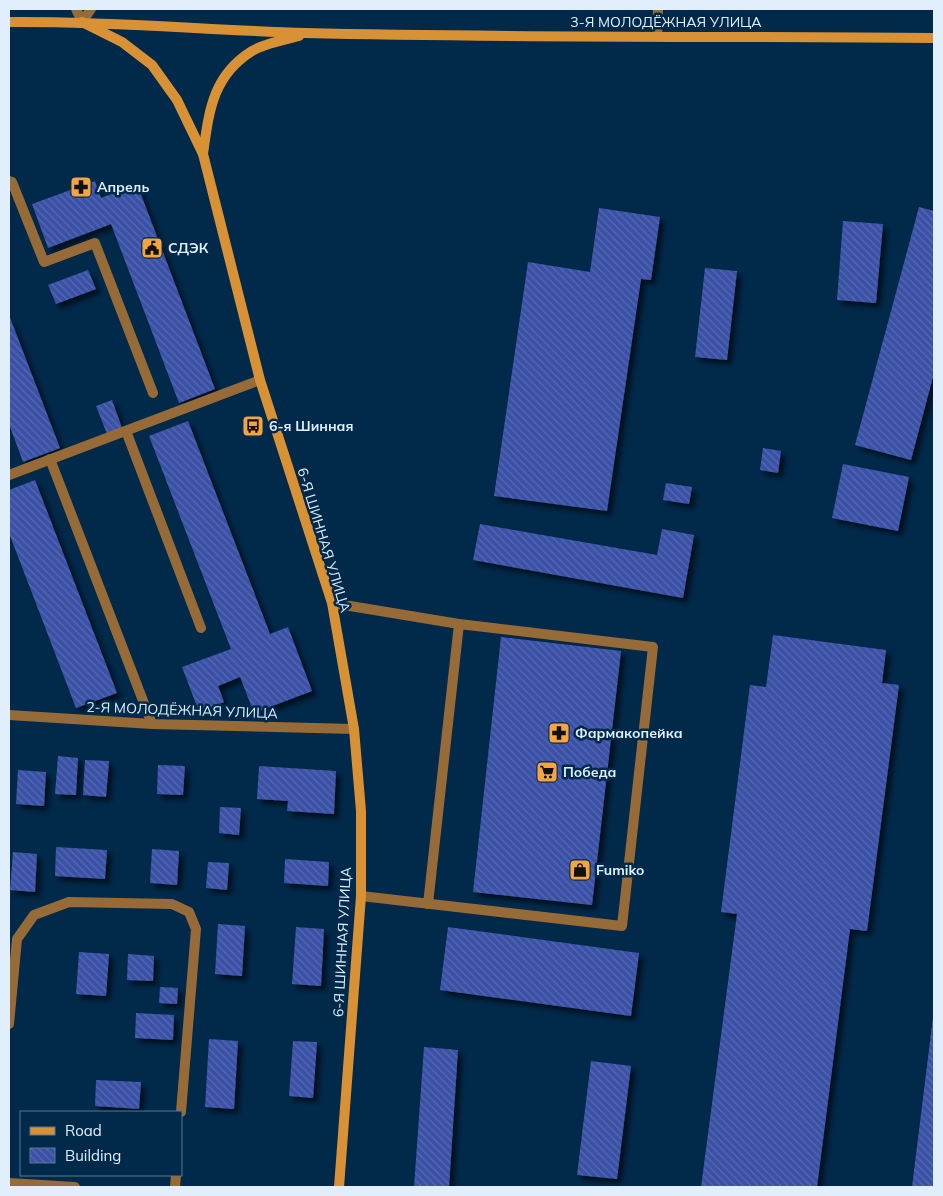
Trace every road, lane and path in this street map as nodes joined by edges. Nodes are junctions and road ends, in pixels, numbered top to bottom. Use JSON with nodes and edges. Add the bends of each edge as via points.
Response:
{"nodes":[{"id":1,"x":76,"y":9,"type":"edge"},
{"id":2,"x":92,"y":9,"type":"edge"},
{"id":3,"x":658,"y":9,"type":"edge"},
{"id":4,"x":9,"y":22,"type":"edge"},
{"id":5,"x":82,"y":22,"type":"junction"},
{"id":6,"x":308,"y":33,"type":"junction"},
{"id":7,"x":657,"y":36,"type":"junction"},
{"id":8,"x":934,"y":38,"type":"edge"},
{"id":9,"x":203,"y":154,"type":"junction"},
{"id":10,"x":9,"y":181,"type":"edge"},
{"id":11,"x":260,"y":380,"type":"junction"},
{"id":12,"x":153,"y":393,"type":"dead end"},
{"id":13,"x":126,"y":431,"type":"junction"},
{"id":14,"x":50,"y":459,"type":"junction"},
{"id":15,"x":9,"y":474,"type":"edge"},
{"id":16,"x":332,"y":603,"type":"junction"},
{"id":17,"x":459,"y":624,"type":"junction"},
{"id":18,"x":201,"y":628,"type":"dead end"},
{"id":19,"x":9,"y":715,"type":"edge"},
{"id":20,"x":152,"y":724,"type":"junction"},
{"id":21,"x":354,"y":730,"type":"junction"},
{"id":22,"x":360,"y":896,"type":"junction"},
{"id":23,"x":428,"y":904,"type":"junction"},
{"id":24,"x":9,"y":1024,"type":"edge"},
{"id":25,"x":181,"y":1111,"type":"edge"},
{"id":26,"x":9,"y":1183,"type":"edge"},
{"id":27,"x":75,"y":1187,"type":"edge"},
{"id":28,"x":339,"y":1187,"type":"edge"}],
"edges":[{"from":1,"to":5,"type":"street"},
{"from":2,"to":5,"type":"street"},
{"from":3,"to":7,"type":"street"},
{"from":4,"to":5,"type":"main road","name":"3-Я МОЛОДЁЖНАЯ УЛИЦА"},
{"from":5,"to":6,"type":"main road","name":"3-Я МОЛОДЁЖНАЯ УЛИЦА"},
{"from":5,"to":9,"type":"main road","name":"6-Я ШИННАЯ УЛИЦА","via":[[122,42],[152,65],[177,100]]},
{"from":6,"to":7,"type":"main road","name":"3-Я МОЛОДЁЖНАЯ УЛИЦА"},
{"from":6,"to":9,"type":"main road","via":[[252,51],[221,78],[210,104]]},
{"from":7,"to":8,"type":"main road","name":"3-Я МОЛОДЁЖНАЯ УЛИЦА"},
{"from":9,"to":11,"type":"main road","name":"6-Я ШИННАЯ УЛИЦА"},
{"from":10,"to":12,"type":"street","via":[[44,262],[95,243]]},
{"from":11,"to":13,"type":"street"},
{"from":11,"to":16,"type":"main road","name":"6-Я ШИННАЯ УЛИЦА"},
{"from":13,"to":14,"type":"street"},
{"from":13,"to":18,"type":"street"},
{"from":14,"to":15,"type":"street"},
{"from":14,"to":20,"type":"street"},
{"from":16,"to":17,"type":"street"},
{"from":16,"to":21,"type":"main road","name":"6-Я ШИННАЯ УЛИЦА"},
{"from":17,"to":23,"type":"street"},
{"from":17,"to":23,"type":"street","via":[[653,647],[622,926]]},
{"from":19,"to":20,"type":"street","name":"2-Я МОЛОДЁЖНАЯ УЛИЦА"},
{"from":20,"to":21,"type":"street","name":"2-Я МОЛОДЁЖНАЯ УЛИЦА"},
{"from":21,"to":22,"type":"main road","name":"6-Я ШИННАЯ УЛИЦА","via":[[361,811]]},
{"from":22,"to":23,"type":"street"},
{"from":22,"to":28,"type":"main road","name":"6-Я ШИННАЯ УЛИЦА"},
{"from":24,"to":25,"type":"street","via":[[17,939],[34,915],[69,902],[172,904],[189,912],[196,929]]},
{"from":26,"to":27,"type":"street"}]}
